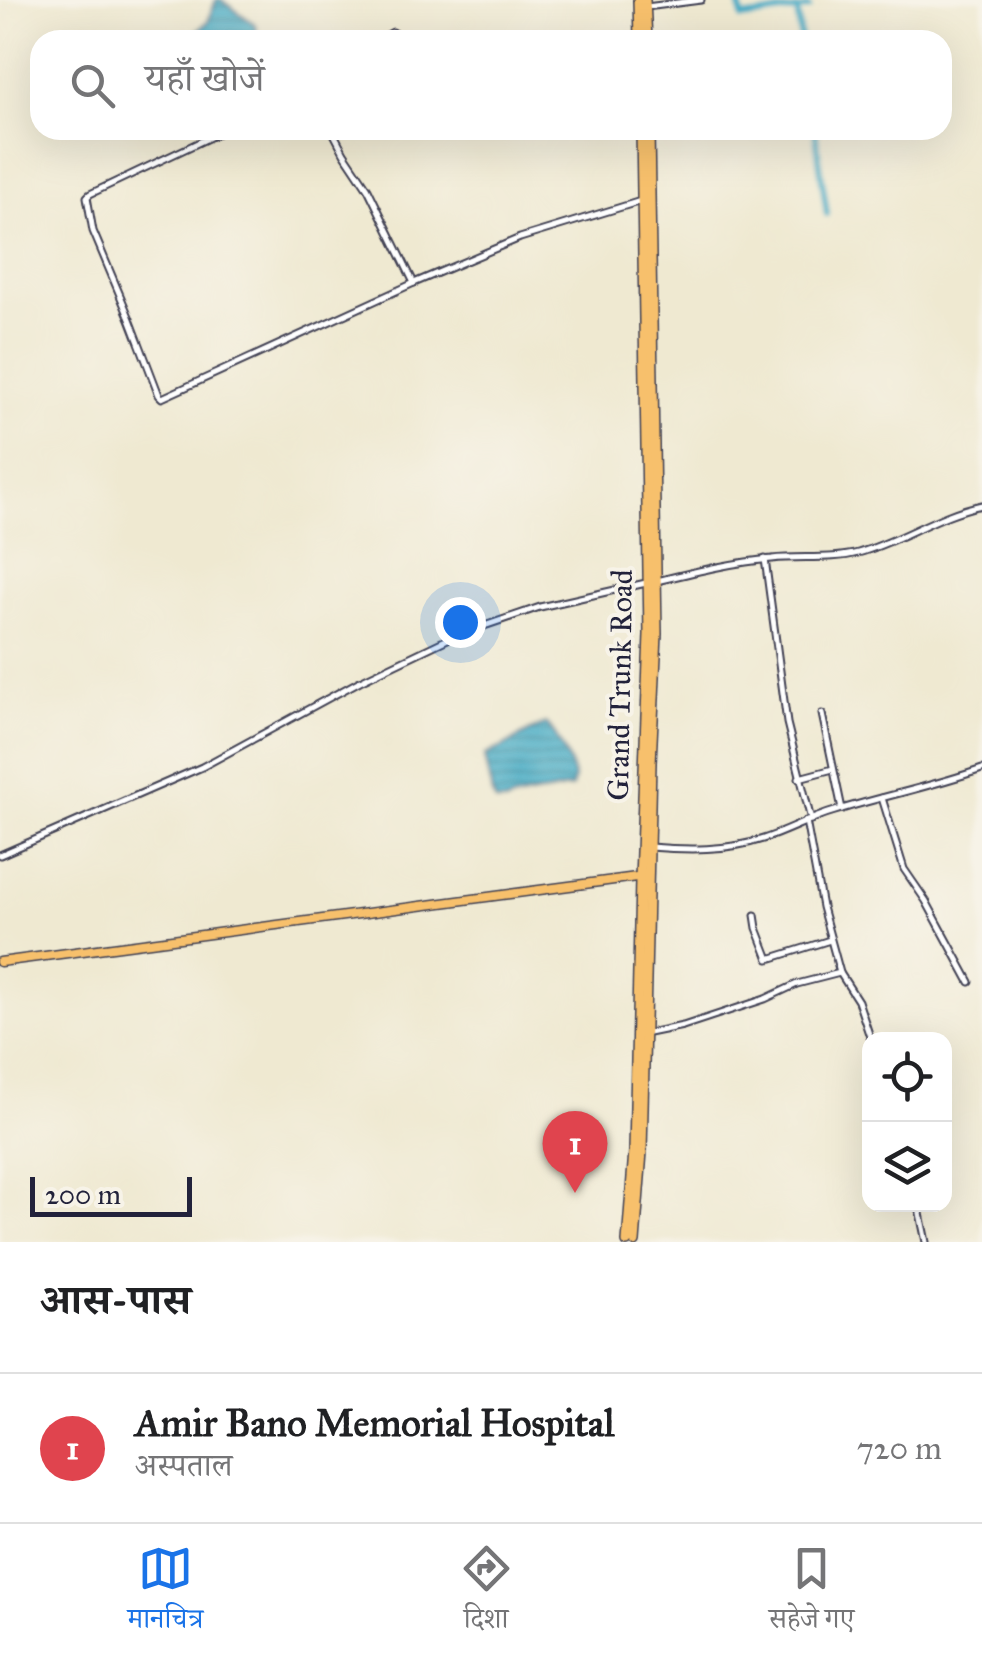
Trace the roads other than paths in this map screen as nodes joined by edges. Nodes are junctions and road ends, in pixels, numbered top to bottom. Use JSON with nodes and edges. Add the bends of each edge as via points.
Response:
{"nodes":[{"id":1,"x":701,"y":0,"type":"edge"},
{"id":2,"x":643,"y":2,"type":"edge"},
{"id":3,"x":643,"y":30,"type":"edge"},
{"id":4,"x":203,"y":140,"type":"edge"},
{"id":5,"x":337,"y":140,"type":"edge"},
{"id":6,"x":641,"y":140,"type":"edge"},
{"id":7,"x":649,"y":140,"type":"edge"},
{"id":8,"x":644,"y":201,"type":"junction"},
{"id":9,"x":648,"y":213,"type":"junction"},
{"id":10,"x":414,"y":282,"type":"junction"},
{"id":11,"x":982,"y":505,"type":"edge"},
{"id":12,"x":765,"y":559,"type":"junction"},
{"id":13,"x":653,"y":582,"type":"junction"},
{"id":14,"x":822,"y":714,"type":"dead end"},
{"id":15,"x":982,"y":768,"type":"edge"},
{"id":16,"x":832,"y":769,"type":"junction"},
{"id":17,"x":800,"y":778,"type":"junction"},
{"id":18,"x":882,"y":798,"type":"junction"},
{"id":19,"x":842,"y":809,"type":"junction"},
{"id":20,"x":808,"y":821,"type":"junction"},
{"id":21,"x":645,"y":846,"type":"junction"},
{"id":22,"x":0,"y":855,"type":"edge"},
{"id":23,"x":644,"y":877,"type":"junction"},
{"id":24,"x":755,"y":915,"type":"dead end"},
{"id":25,"x":830,"y":940,"type":"junction"},
{"id":26,"x":0,"y":962,"type":"edge"},
{"id":27,"x":840,"y":972,"type":"junction"},
{"id":28,"x":970,"y":982,"type":"dead end"},
{"id":29,"x":869,"y":1032,"type":"edge"},
{"id":30,"x":640,"y":1034,"type":"junction"},
{"id":31,"x":636,"y":1171,"type":"junction"},
{"id":32,"x":920,"y":1212,"type":"edge"},
{"id":33,"x":627,"y":1242,"type":"edge"},
{"id":34,"x":635,"y":1242,"type":"edge"},
{"id":35,"x":926,"y":1242,"type":"edge"}],
"edges":[{"from":1,"to":2,"type":"street"},
{"from":2,"to":3,"type":"highway"},
{"from":4,"to":10,"type":"street","via":[[87,198],[93,231],[160,398]]},
{"from":5,"to":10,"type":"street"},
{"from":6,"to":8,"type":"highway","name":"Grand Trunk Road"},
{"from":7,"to":9,"type":"highway","name":"Grand Trunk Road"},
{"from":8,"to":9,"type":"highway","name":"Grand Trunk Road"},
{"from":8,"to":10,"type":"street","via":[[520,238]]},
{"from":9,"to":13,"type":"highway","name":"Grand Trunk Road"},
{"from":11,"to":12,"type":"street","via":[[846,556]]},
{"from":12,"to":13,"type":"street"},
{"from":12,"to":17,"type":"street"},
{"from":13,"to":21,"type":"highway","name":"Grand Trunk Road"},
{"from":13,"to":22,"type":"street","via":[[540,607],[452,637],[202,767]]},
{"from":14,"to":16,"type":"street"},
{"from":15,"to":18,"type":"street"},
{"from":16,"to":17,"type":"street"},
{"from":16,"to":19,"type":"street"},
{"from":17,"to":20,"type":"street"},
{"from":18,"to":19,"type":"street"},
{"from":18,"to":28,"type":"street","via":[[904,870]]},
{"from":19,"to":20,"type":"street"},
{"from":20,"to":21,"type":"street","via":[[734,846]]},
{"from":20,"to":25,"type":"street"},
{"from":21,"to":23,"type":"highway","name":"Grand Trunk Road"},
{"from":23,"to":26,"type":"main road"},
{"from":23,"to":30,"type":"highway","name":"Grand Trunk Road"},
{"from":24,"to":25,"type":"street","via":[[769,959]]},
{"from":25,"to":27,"type":"street"},
{"from":27,"to":29,"type":"street"},
{"from":27,"to":30,"type":"street"},
{"from":30,"to":31,"type":"highway","name":"Grand Trunk Road"},
{"from":31,"to":33,"type":"highway","name":"Grand Trunk Road"},
{"from":31,"to":34,"type":"highway","name":"Grand Trunk Road"},
{"from":32,"to":35,"type":"street"}]}
